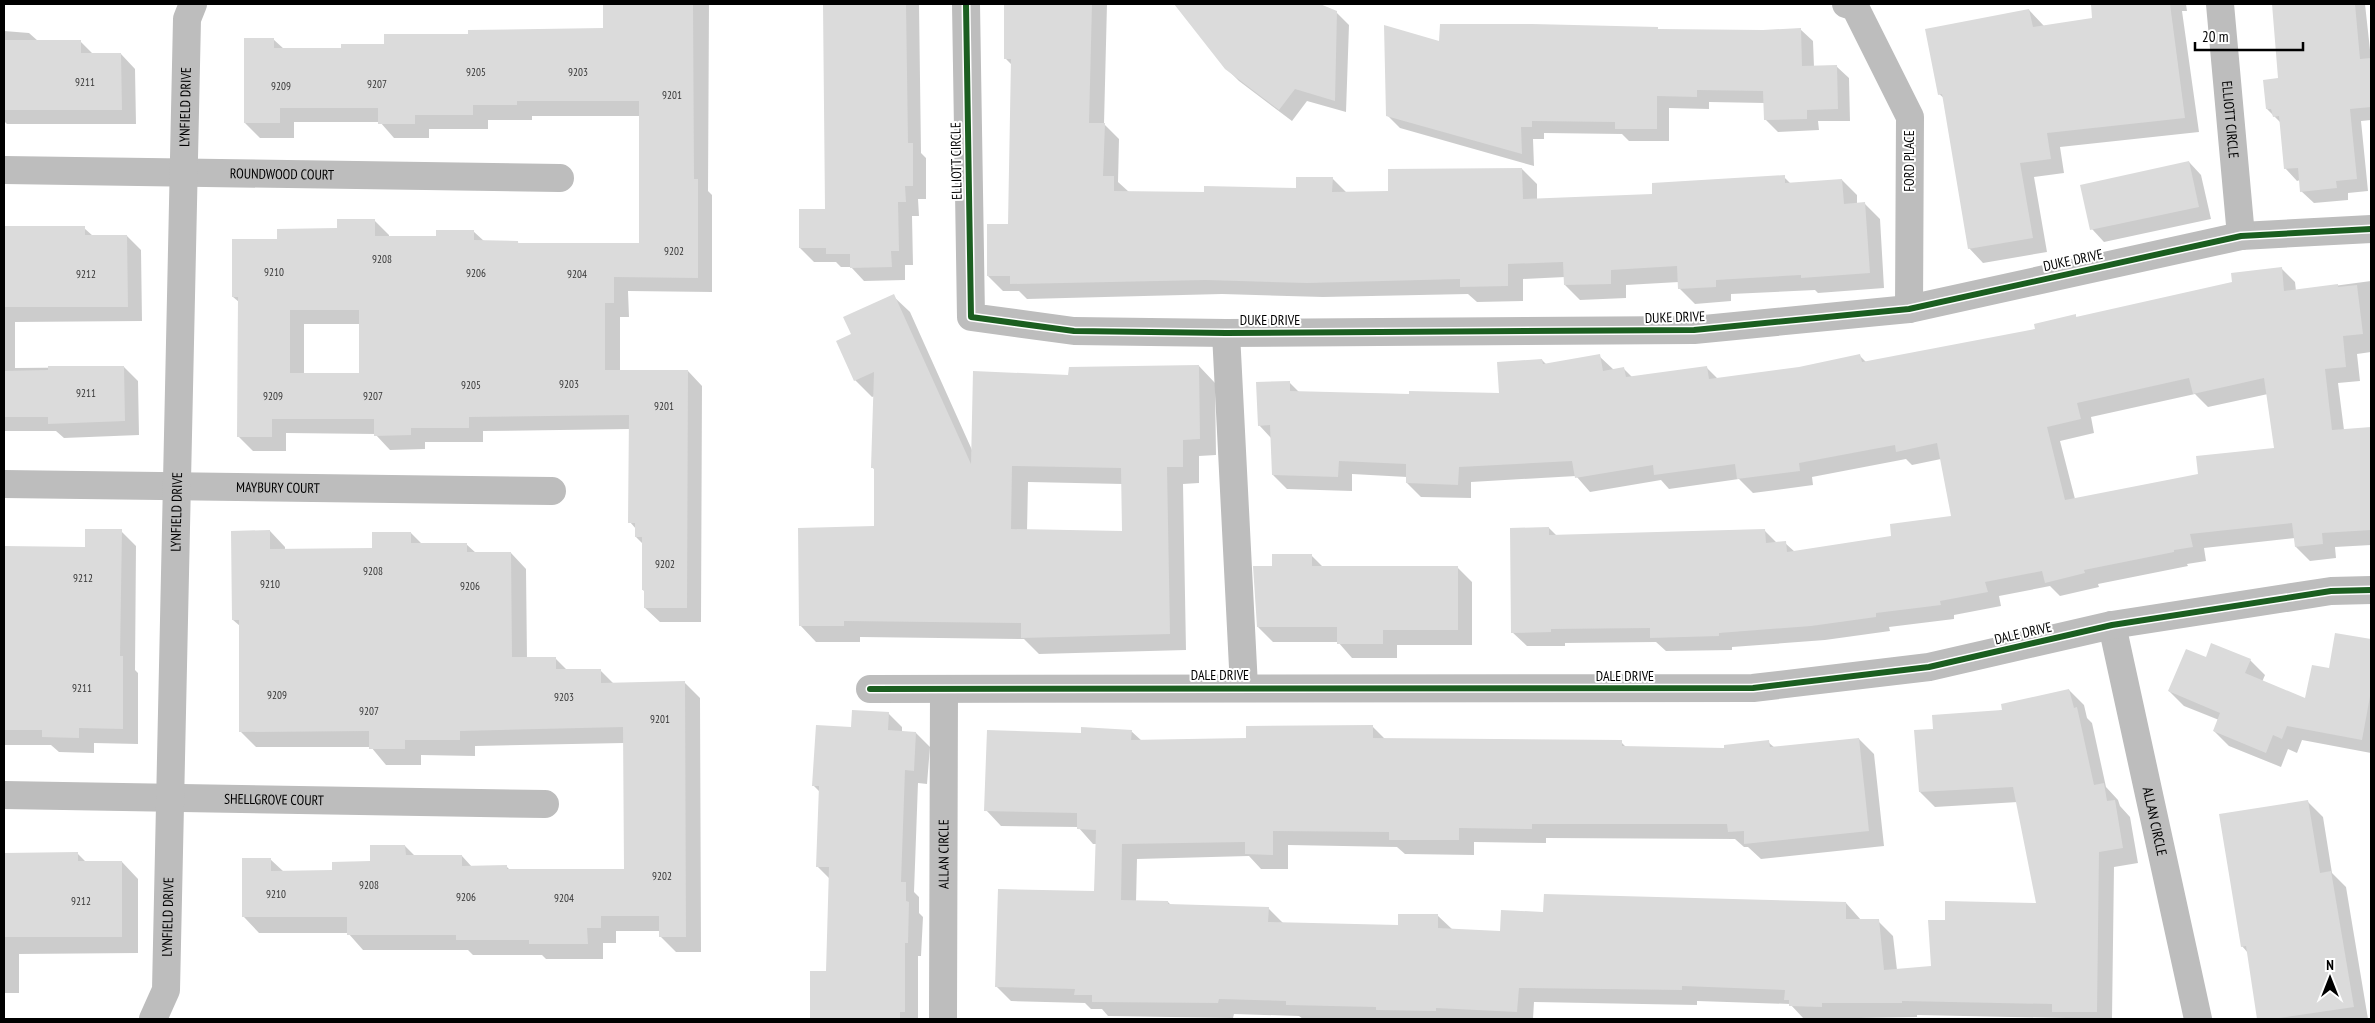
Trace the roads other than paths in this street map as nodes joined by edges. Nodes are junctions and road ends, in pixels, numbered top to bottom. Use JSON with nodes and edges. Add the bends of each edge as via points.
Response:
{"nodes":[{"id":1,"x":193,"y":4,"type":"edge"},
{"id":2,"x":966,"y":4,"type":"edge"},
{"id":3,"x":1846,"y":4,"type":"edge"},
{"id":4,"x":2220,"y":4,"type":"edge"},
{"id":5,"x":4,"y":170,"type":"edge"},
{"id":6,"x":184,"y":173,"type":"junction"},
{"id":7,"x":560,"y":178,"type":"dead end"},
{"id":8,"x":2371,"y":229,"type":"edge"},
{"id":9,"x":2241,"y":236,"type":"junction"},
{"id":10,"x":1908,"y":309,"type":"junction"},
{"id":11,"x":971,"y":317,"type":"joint"},
{"id":12,"x":1226,"y":333,"type":"junction"},
{"id":13,"x":4,"y":484,"type":"edge"},
{"id":14,"x":177,"y":486,"type":"junction"},
{"id":15,"x":552,"y":490,"type":"dead end"},
{"id":16,"x":2371,"y":590,"type":"edge"},
{"id":17,"x":2112,"y":625,"type":"junction"},
{"id":18,"x":1244,"y":687,"type":"junction"},
{"id":19,"x":870,"y":689,"type":"dead end"},
{"id":20,"x":944,"y":690,"type":"junction"},
{"id":21,"x":4,"y":796,"type":"edge"},
{"id":22,"x":170,"y":797,"type":"junction"},
{"id":23,"x":545,"y":804,"type":"dead end"},
{"id":24,"x":152,"y":1019,"type":"edge"},
{"id":25,"x":943,"y":1019,"type":"edge"},
{"id":26,"x":2198,"y":1019,"type":"edge"}],
"edges":[{"from":1,"to":6,"type":"street","name":"LYNFIELD DRIVE","via":[[187,19]]},
{"from":2,"to":11,"type":"street","name":"ELLIOTT CIRCLE"},
{"from":3,"to":10,"type":"street","name":"FORD PLACE","via":[[1856,7],[1910,117]]},
{"from":4,"to":9,"type":"street","name":"ELLIOTT CIRCLE"},
{"from":5,"to":6,"type":"street","name":"ROUNDWOOD COURT"},
{"from":6,"to":7,"type":"street","name":"ROUNDWOOD COURT"},
{"from":6,"to":14,"type":"street","name":"LYNFIELD DRIVE"},
{"from":8,"to":9,"type":"street","name":"DUKE DRIVE"},
{"from":9,"to":10,"type":"street","name":"DUKE DRIVE"},
{"from":10,"to":12,"type":"street","name":"DUKE DRIVE","via":[[1694,330]]},
{"from":11,"to":12,"type":"street","name":"DUKE DRIVE","via":[[1074,332]]},
{"from":12,"to":18,"type":"street","name":"DALE DRIVE"},
{"from":13,"to":14,"type":"street","name":"MAYBURY COURT"},
{"from":14,"to":15,"type":"street","name":"MAYBURY COURT"},
{"from":14,"to":22,"type":"street","name":"LYNFIELD DRIVE"},
{"from":16,"to":17,"type":"street","name":"DALE DRIVE","via":[[2331,591]]},
{"from":17,"to":18,"type":"street","name":"DALE DRIVE","via":[[1929,667],[1753,688]]},
{"from":17,"to":26,"type":"street","name":"ALLAN CIRCLE"},
{"from":18,"to":20,"type":"street","name":"DALE DRIVE"},
{"from":19,"to":20,"type":"street","name":"DALE DRIVE"},
{"from":20,"to":25,"type":"street","name":"ALLAN CIRCLE"},
{"from":21,"to":22,"type":"street","name":"SHELLGROVE COURT"},
{"from":22,"to":23,"type":"street","name":"SHELLGROVE COURT"},
{"from":22,"to":24,"type":"street","name":"LYNFIELD DRIVE","via":[[166,990]]}]}
